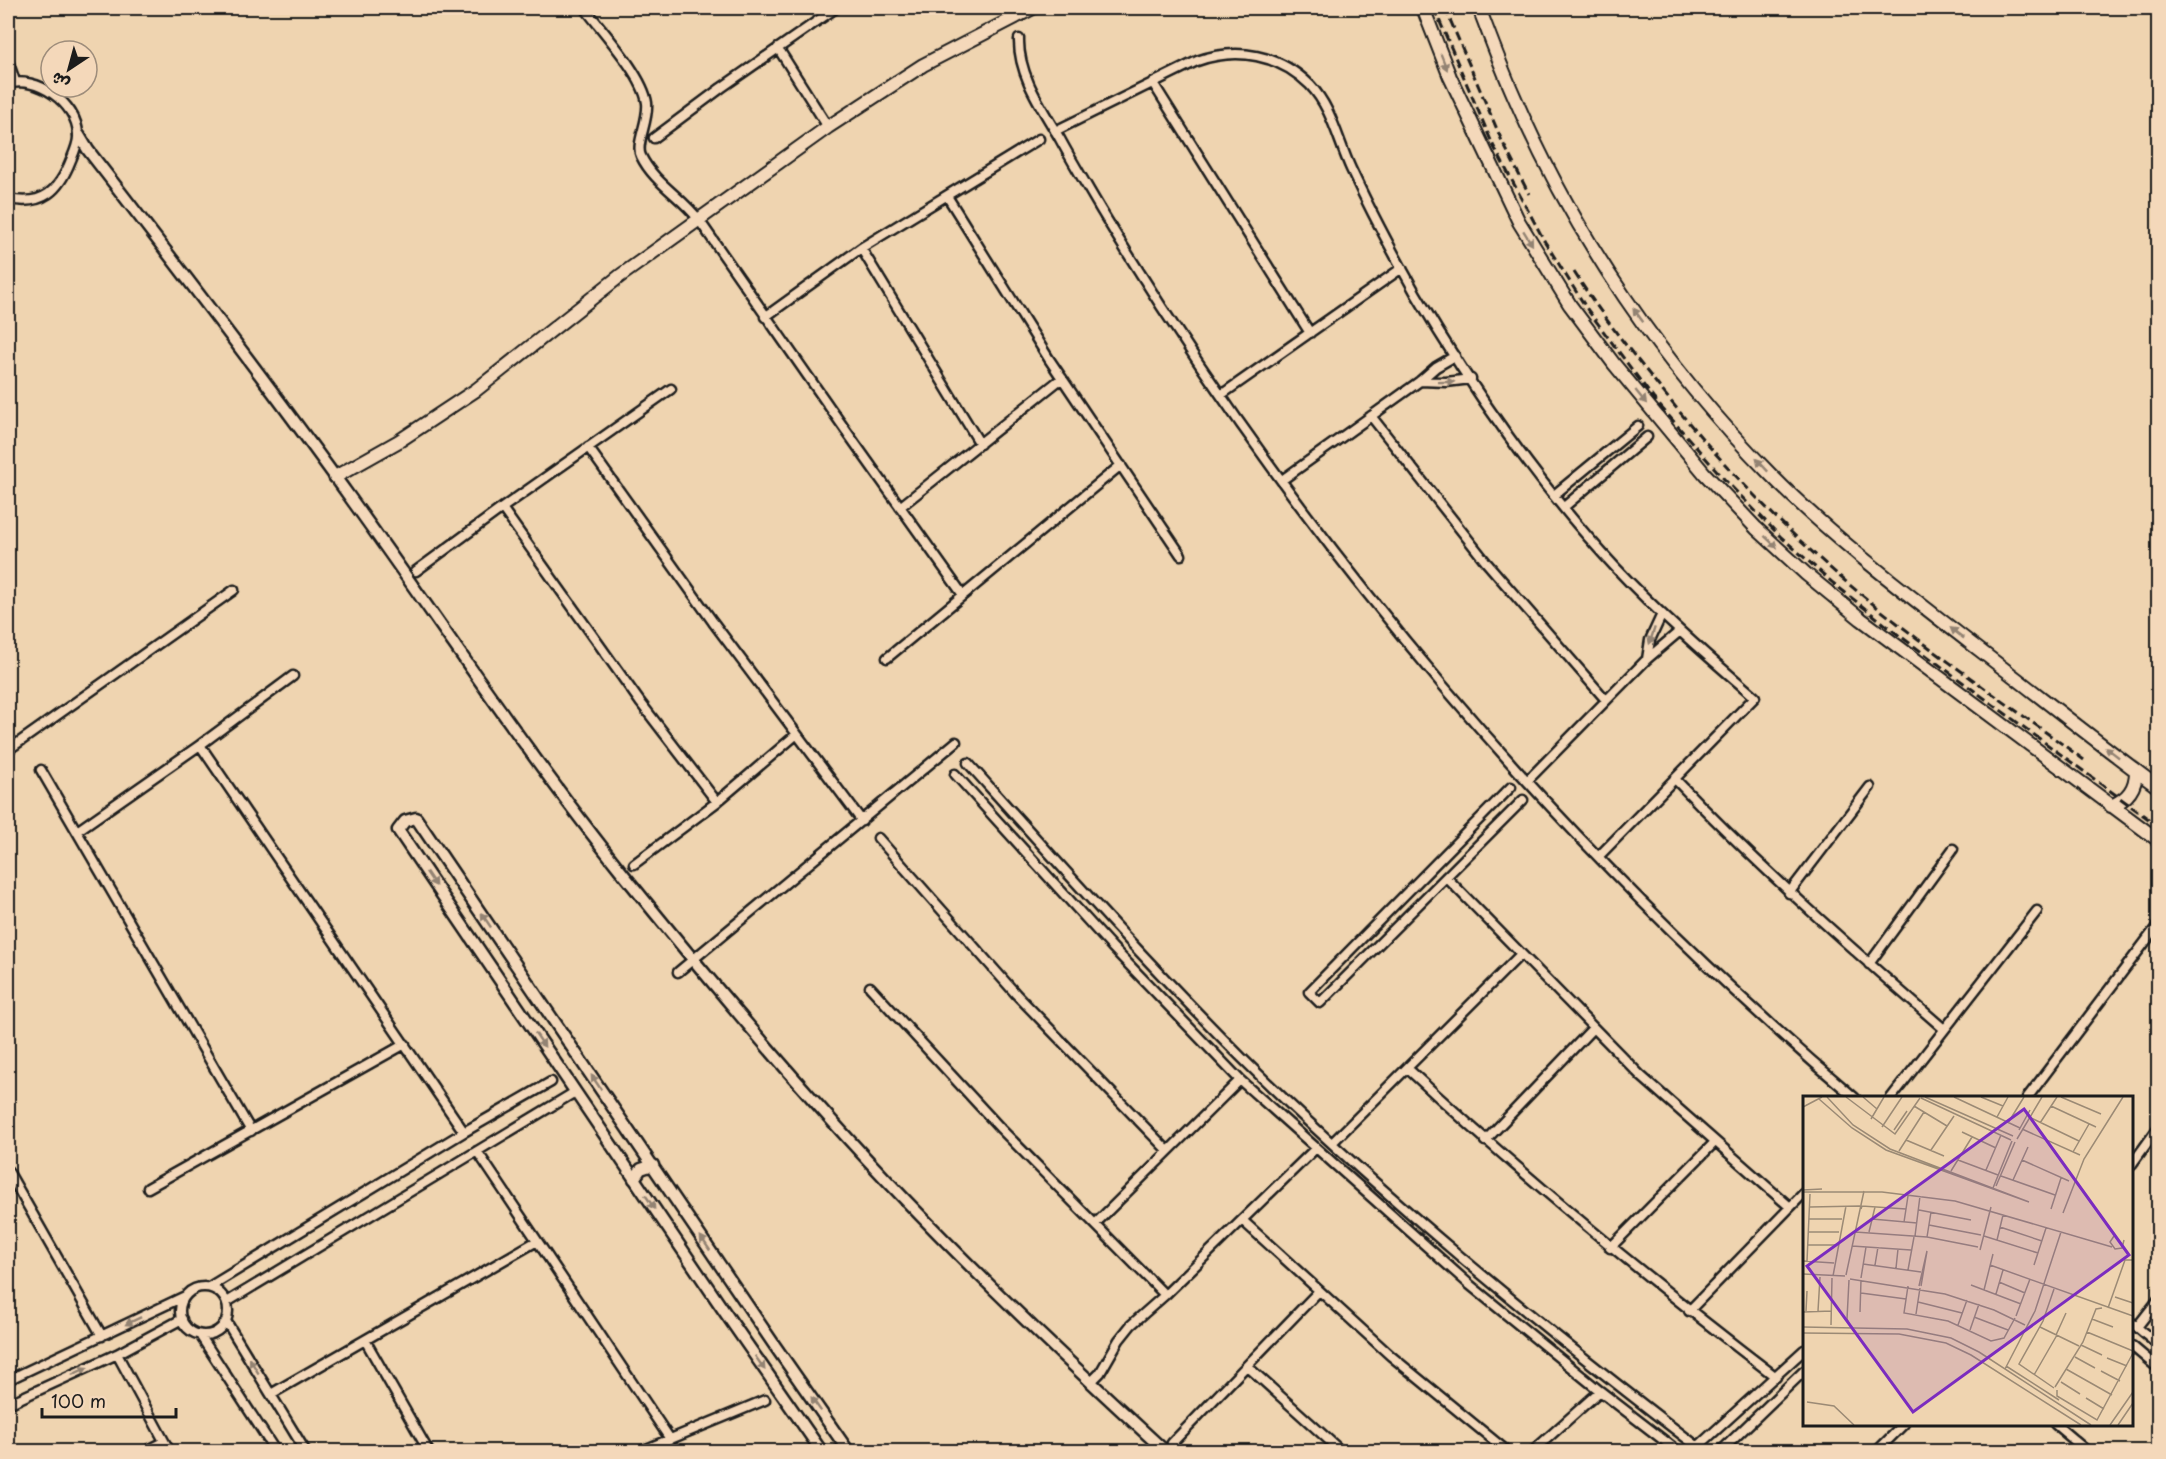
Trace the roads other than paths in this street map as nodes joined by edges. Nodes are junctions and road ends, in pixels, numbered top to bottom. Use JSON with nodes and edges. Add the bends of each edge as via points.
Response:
{"nodes":[{"id":1,"x":585,"y":8,"type":"edge"},
{"id":2,"x":837,"y":8,"type":"edge"},
{"id":3,"x":1033,"y":8,"type":"edge"},
{"id":4,"x":1423,"y":8,"type":"edge"},
{"id":5,"x":1479,"y":8,"type":"edge"},
{"id":6,"x":1019,"y":39,"type":"dead end"},
{"id":7,"x":778,"y":48,"type":"junction"},
{"id":8,"x":8,"y":61,"type":"edge"},
{"id":9,"x":11,"y":82,"type":"edge"},
{"id":10,"x":1153,"y":82,"type":"junction"},
{"id":11,"x":828,"y":127,"type":"junction"},
{"id":12,"x":1055,"y":131,"type":"junction"},
{"id":13,"x":79,"y":135,"type":"junction"},
{"id":14,"x":654,"y":138,"type":"dead end"},
{"id":15,"x":1039,"y":139,"type":"dead end"},
{"id":16,"x":946,"y":196,"type":"junction"},
{"id":17,"x":9,"y":199,"type":"edge"},
{"id":18,"x":699,"y":220,"type":"junction"},
{"id":19,"x":861,"y":249,"type":"junction"},
{"id":20,"x":1402,"y":268,"type":"junction"},
{"id":21,"x":765,"y":317,"type":"junction"},
{"id":22,"x":1310,"y":333,"type":"junction"},
{"id":23,"x":1455,"y":356,"type":"junction"},
{"id":24,"x":1062,"y":378,"type":"junction"},
{"id":25,"x":1471,"y":379,"type":"junction"},
{"id":26,"x":1420,"y":381,"type":"junction"},
{"id":27,"x":671,"y":389,"type":"dead end"},
{"id":28,"x":1221,"y":395,"type":"junction"},
{"id":29,"x":1371,"y":416,"type":"junction"},
{"id":30,"x":1638,"y":426,"type":"dead end"},
{"id":31,"x":1647,"y":437,"type":"dead end"},
{"id":32,"x":980,"y":444,"type":"junction"},
{"id":33,"x":588,"y":447,"type":"junction"},
{"id":34,"x":1121,"y":465,"type":"junction"},
{"id":35,"x":335,"y":477,"type":"junction"},
{"id":36,"x":1282,"y":480,"type":"junction"},
{"id":37,"x":1554,"y":495,"type":"junction"},
{"id":38,"x":900,"y":507,"type":"junction"},
{"id":39,"x":1563,"y":507,"type":"junction"},
{"id":40,"x":502,"y":508,"type":"junction"},
{"id":41,"x":1181,"y":555,"type":"dead end"},
{"id":42,"x":417,"y":571,"type":"dead end"},
{"id":43,"x":234,"y":590,"type":"dead end"},
{"id":44,"x":963,"y":595,"type":"junction"},
{"id":45,"x":1662,"y":614,"type":"junction"},
{"id":46,"x":1680,"y":631,"type":"junction"},
{"id":47,"x":887,"y":657,"type":"dead end"},
{"id":48,"x":1647,"y":659,"type":"junction"},
{"id":49,"x":293,"y":676,"type":"dead end"},
{"id":50,"x":1606,"y":700,"type":"junction"},
{"id":51,"x":797,"y":734,"type":"junction"},
{"id":52,"x":956,"y":742,"type":"dead end"},
{"id":53,"x":200,"y":745,"type":"junction"},
{"id":54,"x":8,"y":750,"type":"edge"},
{"id":55,"x":968,"y":763,"type":"dead end"},
{"id":56,"x":41,"y":770,"type":"dead end"},
{"id":57,"x":2136,"y":771,"type":"junction"},
{"id":58,"x":955,"y":774,"type":"dead end"},
{"id":59,"x":1675,"y":778,"type":"junction"},
{"id":60,"x":1527,"y":780,"type":"junction"},
{"id":61,"x":1511,"y":787,"type":"dead end"},
{"id":62,"x":2158,"y":787,"type":"edge"},
{"id":63,"x":1870,"y":788,"type":"dead end"},
{"id":64,"x":1001,"y":800,"type":"junction"},
{"id":65,"x":1523,"y":800,"type":"dead end"},
{"id":66,"x":717,"y":802,"type":"junction"},
{"id":67,"x":2112,"y":806,"type":"junction"},
{"id":68,"x":988,"y":811,"type":"junction"},
{"id":69,"x":862,"y":821,"type":"junction"},
{"id":70,"x":1474,"y":825,"type":"junction"},
{"id":71,"x":77,"y":831,"type":"junction"},
{"id":72,"x":1486,"y":837,"type":"junction"},
{"id":73,"x":2158,"y":837,"type":"edge"},
{"id":74,"x":878,"y":838,"type":"dead end"},
{"id":75,"x":1953,"y":849,"type":"dead end"},
{"id":76,"x":1599,"y":856,"type":"junction"},
{"id":77,"x":634,"y":864,"type":"dead end"},
{"id":78,"x":1446,"y":877,"type":"junction"},
{"id":79,"x":1789,"y":893,"type":"junction"},
{"id":80,"x":2037,"y":911,"type":"dead end"},
{"id":81,"x":2158,"y":925,"type":"edge"},
{"id":82,"x":1521,"y":954,"type":"junction"},
{"id":83,"x":694,"y":960,"type":"junction"},
{"id":84,"x":1869,"y":964,"type":"junction"},
{"id":85,"x":678,"y":972,"type":"dead end"},
{"id":86,"x":870,"y":987,"type":"dead end"},
{"id":87,"x":1593,"y":1028,"type":"junction"},
{"id":88,"x":1944,"y":1029,"type":"junction"},
{"id":89,"x":405,"y":1044,"type":"junction"},
{"id":90,"x":1407,"y":1068,"type":"junction"},
{"id":91,"x":1240,"y":1080,"type":"junction"},
{"id":92,"x":551,"y":1082,"type":"dead end"},
{"id":93,"x":575,"y":1092,"type":"junction"},
{"id":94,"x":1853,"y":1096,"type":"edge"},
{"id":95,"x":1893,"y":1096,"type":"edge"},
{"id":96,"x":2029,"y":1096,"type":"edge"},
{"id":97,"x":2158,"y":1128,"type":"edge"},
{"id":98,"x":250,"y":1131,"type":"junction"},
{"id":99,"x":464,"y":1132,"type":"junction"},
{"id":100,"x":1485,"y":1141,"type":"junction"},
{"id":101,"x":1332,"y":1143,"type":"junction"},
{"id":102,"x":1714,"y":1143,"type":"junction"},
{"id":103,"x":1316,"y":1148,"type":"junction"},
{"id":104,"x":477,"y":1151,"type":"junction"},
{"id":105,"x":1168,"y":1151,"type":"junction"},
{"id":106,"x":2133,"y":1163,"type":"edge"},
{"id":107,"x":653,"y":1165,"type":"junction"},
{"id":108,"x":8,"y":1171,"type":"edge"},
{"id":109,"x":634,"y":1179,"type":"junction"},
{"id":110,"x":148,"y":1188,"type":"dead end"},
{"id":111,"x":1803,"y":1194,"type":"edge"},
{"id":112,"x":1790,"y":1207,"type":"junction"},
{"id":113,"x":1242,"y":1221,"type":"junction"},
{"id":114,"x":1095,"y":1224,"type":"junction"},
{"id":115,"x":537,"y":1241,"type":"junction"},
{"id":116,"x":1610,"y":1248,"type":"junction"},
{"id":117,"x":209,"y":1287,"type":"junction"},
{"id":118,"x":1318,"y":1292,"type":"junction"},
{"id":119,"x":1165,"y":1295,"type":"junction"},
{"id":120,"x":186,"y":1296,"type":"junction"},
{"id":121,"x":2158,"y":1300,"type":"edge"},
{"id":122,"x":227,"y":1302,"type":"junction"},
{"id":123,"x":1689,"y":1311,"type":"junction"},
{"id":124,"x":182,"y":1319,"type":"junction"},
{"id":125,"x":226,"y":1321,"type":"junction"},
{"id":126,"x":2134,"y":1325,"type":"edge"},
{"id":127,"x":200,"y":1335,"type":"junction"},
{"id":128,"x":102,"y":1336,"type":"junction"},
{"id":129,"x":365,"y":1340,"type":"junction"},
{"id":130,"x":2158,"y":1345,"type":"edge"},
{"id":131,"x":2133,"y":1347,"type":"edge"},
{"id":132,"x":1803,"y":1351,"type":"edge"},
{"id":133,"x":117,"y":1354,"type":"junction"},
{"id":134,"x":1247,"y":1366,"type":"junction"},
{"id":135,"x":2158,"y":1368,"type":"edge"},
{"id":136,"x":1803,"y":1372,"type":"edge"},
{"id":137,"x":1776,"y":1377,"type":"junction"},
{"id":138,"x":8,"y":1380,"type":"edge"},
{"id":139,"x":1091,"y":1382,"type":"junction"},
{"id":140,"x":1600,"y":1391,"type":"junction"},
{"id":141,"x":271,"y":1394,"type":"junction"},
{"id":142,"x":765,"y":1400,"type":"dead end"},
{"id":143,"x":8,"y":1404,"type":"edge"},
{"id":144,"x":1652,"y":1412,"type":"junction"},
{"id":145,"x":1641,"y":1423,"type":"junction"},
{"id":146,"x":1903,"y":1426,"type":"edge"},
{"id":147,"x":2056,"y":1426,"type":"edge"},
{"id":148,"x":670,"y":1439,"type":"junction"},
{"id":149,"x":164,"y":1442,"type":"junction"},
{"id":150,"x":1169,"y":1447,"type":"edge"},
{"id":151,"x":1695,"y":1449,"type":"edge"},
{"id":152,"x":144,"y":1452,"type":"edge"},
{"id":153,"x":170,"y":1452,"type":"edge"},
{"id":154,"x":276,"y":1452,"type":"edge"},
{"id":155,"x":306,"y":1452,"type":"edge"},
{"id":156,"x":429,"y":1452,"type":"edge"},
{"id":157,"x":639,"y":1452,"type":"edge"},
{"id":158,"x":822,"y":1452,"type":"edge"},
{"id":159,"x":849,"y":1452,"type":"edge"},
{"id":160,"x":1342,"y":1452,"type":"edge"},
{"id":161,"x":1508,"y":1452,"type":"edge"},
{"id":162,"x":1532,"y":1452,"type":"edge"},
{"id":163,"x":1678,"y":1452,"type":"edge"},
{"id":164,"x":1720,"y":1452,"type":"edge"},
{"id":165,"x":1876,"y":1452,"type":"edge"},
{"id":166,"x":2088,"y":1452,"type":"edge"}],
"edges":[{"from":1,"to":18,"type":"street","via":[[644,92],[647,117],[638,146],[640,155]]},
{"from":2,"to":7,"type":"street"},
{"from":3,"to":11,"type":"main road","via":[[923,65]]},
{"from":4,"to":67,"type":"main road","one_way":true,"via":[[1450,77],[1525,231],[1576,313],[1706,474],[1772,543],[1861,619]]},
{"from":57,"to":5,"type":"main road","one_way":true,"via":[[1868,564],[1771,475],[1719,419],[1637,315],[1584,233],[1514,97]]},
{"from":6,"to":12,"type":"street","via":[[1029,82]]},
{"from":7,"to":11,"type":"street"},
{"from":7,"to":14,"type":"street"},
{"from":8,"to":9,"type":"street"},
{"from":9,"to":13,"type":"street","via":[[33,84],[57,97],[69,110]]},
{"from":10,"to":12,"type":"street"},
{"from":10,"to":20,"type":"street","via":[[1197,61],[1230,54],[1264,57],[1294,72],[1326,106],[1365,199]]},
{"from":10,"to":22,"type":"street"},
{"from":11,"to":18,"type":"main road"},
{"from":12,"to":28,"type":"street","via":[[1135,264]]},
{"from":13,"to":17,"type":"street","via":[[68,169],[53,192],[27,201]]},
{"from":13,"to":35,"type":"street"},
{"from":15,"to":16,"type":"street"},
{"from":16,"to":19,"type":"street"},
{"from":16,"to":24,"type":"street"},
{"from":18,"to":21,"type":"street"},
{"from":18,"to":35,"type":"main road","via":[[597,293],[476,390]]},
{"from":19,"to":21,"type":"street"},
{"from":19,"to":32,"type":"street"},
{"from":20,"to":22,"type":"street"},
{"from":20,"to":23,"type":"street"},
{"from":21,"to":38,"type":"street"},
{"from":22,"to":28,"type":"street"},
{"from":23,"to":25,"type":"street"},
{"from":23,"to":26,"type":"street"},
{"from":24,"to":32,"type":"street"},
{"from":24,"to":34,"type":"street"},
{"from":26,"to":25,"type":"street","one_way":true},
{"from":25,"to":37,"type":"street"},
{"from":26,"to":29,"type":"street"},
{"from":27,"to":33,"type":"street"},
{"from":28,"to":36,"type":"street"},
{"from":29,"to":36,"type":"street"},
{"from":29,"to":50,"type":"street","via":[[1492,570]]},
{"from":30,"to":37,"type":"street"},
{"from":31,"to":39,"type":"street"},
{"from":32,"to":38,"type":"street"},
{"from":33,"to":40,"type":"street"},
{"from":33,"to":51,"type":"street"},
{"from":34,"to":41,"type":"street"},
{"from":34,"to":44,"type":"street"},
{"from":35,"to":83,"type":"street","via":[[561,794]]},
{"from":36,"to":60,"type":"street","via":[[1392,622]]},
{"from":37,"to":39,"type":"street"},
{"from":38,"to":44,"type":"street"},
{"from":39,"to":45,"type":"street","via":[[1617,570]]},
{"from":40,"to":42,"type":"street"},
{"from":40,"to":66,"type":"street"},
{"from":43,"to":54,"type":"street"},
{"from":44,"to":47,"type":"street"},
{"from":45,"to":46,"type":"street"},
{"from":45,"to":48,"type":"street","one_way":true,"via":[[1650,640]]},
{"from":46,"to":48,"type":"street"},
{"from":46,"to":59,"type":"street","via":[[1755,697]]},
{"from":48,"to":50,"type":"street"},
{"from":49,"to":53,"type":"street"},
{"from":50,"to":60,"type":"street"},
{"from":51,"to":66,"type":"street"},
{"from":51,"to":69,"type":"street"},
{"from":52,"to":69,"type":"street"},
{"from":53,"to":71,"type":"street"},
{"from":53,"to":89,"type":"street"},
{"from":55,"to":64,"type":"street"},
{"from":56,"to":71,"type":"street"},
{"from":57,"to":62,"type":"main road"},
{"from":57,"to":67,"type":"main road","via":[[2130,793]]},
{"from":58,"to":68,"type":"street"},
{"from":59,"to":76,"type":"street"},
{"from":59,"to":79,"type":"street"},
{"from":60,"to":76,"type":"street"},
{"from":61,"to":70,"type":"street"},
{"from":63,"to":79,"type":"street"},
{"from":64,"to":68,"type":"street"},
{"from":64,"to":101,"type":"street","via":[[1148,962]]},
{"from":65,"to":72,"type":"street"},
{"from":66,"to":77,"type":"street"},
{"from":67,"to":73,"type":"main road"},
{"from":68,"to":91,"type":"street"},
{"from":69,"to":83,"type":"street"},
{"from":70,"to":72,"type":"street"},
{"from":70,"to":78,"type":"street","via":[[1309,992],[1320,1003]]},
{"from":71,"to":98,"type":"street"},
{"from":72,"to":78,"type":"street"},
{"from":74,"to":105,"type":"street","via":[[1016,994]]},
{"from":75,"to":84,"type":"street"},
{"from":76,"to":94,"type":"street","via":[[1719,977]]},
{"from":78,"to":82,"type":"street"},
{"from":79,"to":84,"type":"street"},
{"from":80,"to":88,"type":"street"},
{"from":81,"to":96,"type":"street"},
{"from":82,"to":87,"type":"street"},
{"from":82,"to":90,"type":"street"},
{"from":83,"to":85,"type":"street"},
{"from":83,"to":139,"type":"street","via":[[851,1142]]},
{"from":84,"to":88,"type":"street"},
{"from":86,"to":114,"type":"street"},
{"from":87,"to":100,"type":"street"},
{"from":87,"to":102,"type":"street"},
{"from":88,"to":95,"type":"street"},
{"from":89,"to":98,"type":"street"},
{"from":89,"to":99,"type":"street"},
{"from":90,"to":100,"type":"street"},
{"from":90,"to":101,"type":"street"},
{"from":91,"to":103,"type":"street"},
{"from":91,"to":105,"type":"street"},
{"from":92,"to":99,"type":"street"},
{"from":93,"to":104,"type":"street"},
{"from":107,"to":93,"type":"street","one_way":true,"via":[[416,818],[405,821],[398,830]]},
{"from":93,"to":109,"type":"street"},
{"from":97,"to":106,"type":"street"},
{"from":98,"to":110,"type":"street"},
{"from":99,"to":117,"type":"street"},
{"from":100,"to":116,"type":"street"},
{"from":101,"to":144,"type":"street","via":[[1494,1286]]},
{"from":102,"to":112,"type":"street"},
{"from":102,"to":116,"type":"street"},
{"from":103,"to":113,"type":"street"},
{"from":103,"to":140,"type":"street","via":[[1470,1285]]},
{"from":104,"to":115,"type":"street"},
{"from":104,"to":122,"type":"street"},
{"from":105,"to":114,"type":"street"},
{"from":107,"to":109,"type":"street","via":[[641,1169]]},
{"from":159,"to":107,"type":"street","one_way":true},
{"from":108,"to":128,"type":"street"},
{"from":109,"to":158,"type":"street","one_way":true},
{"from":111,"to":112,"type":"street"},
{"from":112,"to":123,"type":"street"},
{"from":113,"to":118,"type":"street"},
{"from":113,"to":119,"type":"street"},
{"from":114,"to":119,"type":"street"},
{"from":115,"to":129,"type":"street"},
{"from":115,"to":148,"type":"street"},
{"from":116,"to":123,"type":"street"},
{"from":117,"to":120,"type":"street","via":[[198,1287]]},
{"from":117,"to":122,"type":"street","via":[[218,1290]]},
{"from":118,"to":134,"type":"street"},
{"from":118,"to":161,"type":"street"},
{"from":119,"to":139,"type":"street","via":[[1124,1332]]},
{"from":120,"to":124,"type":"street","via":[[180,1307]]},
{"from":120,"to":128,"type":"street","one_way":true},
{"from":121,"to":126,"type":"street"},
{"from":122,"to":125,"type":"street"},
{"from":123,"to":137,"type":"street"},
{"from":124,"to":127,"type":"street"},
{"from":124,"to":133,"type":"street"},
{"from":125,"to":127,"type":"street","via":[[213,1334]]},
{"from":141,"to":125,"type":"street","one_way":true},
{"from":126,"to":130,"type":"street"},
{"from":127,"to":154,"type":"street"},
{"from":128,"to":138,"type":"street"},
{"from":129,"to":141,"type":"street"},
{"from":129,"to":156,"type":"street"},
{"from":131,"to":135,"type":"street"},
{"from":132,"to":137,"type":"street"},
{"from":143,"to":133,"type":"street","one_way":true},
{"from":133,"to":149,"type":"street"},
{"from":134,"to":150,"type":"street"},
{"from":134,"to":160,"type":"street"},
{"from":136,"to":164,"type":"street"},
{"from":137,"to":151,"type":"street"},
{"from":139,"to":150,"type":"street"},
{"from":140,"to":145,"type":"street"},
{"from":140,"to":162,"type":"street"},
{"from":141,"to":155,"type":"street"},
{"from":142,"to":148,"type":"street"},
{"from":144,"to":145,"type":"street"},
{"from":144,"to":151,"type":"street"},
{"from":145,"to":163,"type":"street"},
{"from":146,"to":165,"type":"street"},
{"from":147,"to":166,"type":"street"},
{"from":148,"to":157,"type":"street"},
{"from":149,"to":152,"type":"street"},
{"from":149,"to":153,"type":"street"}]}
